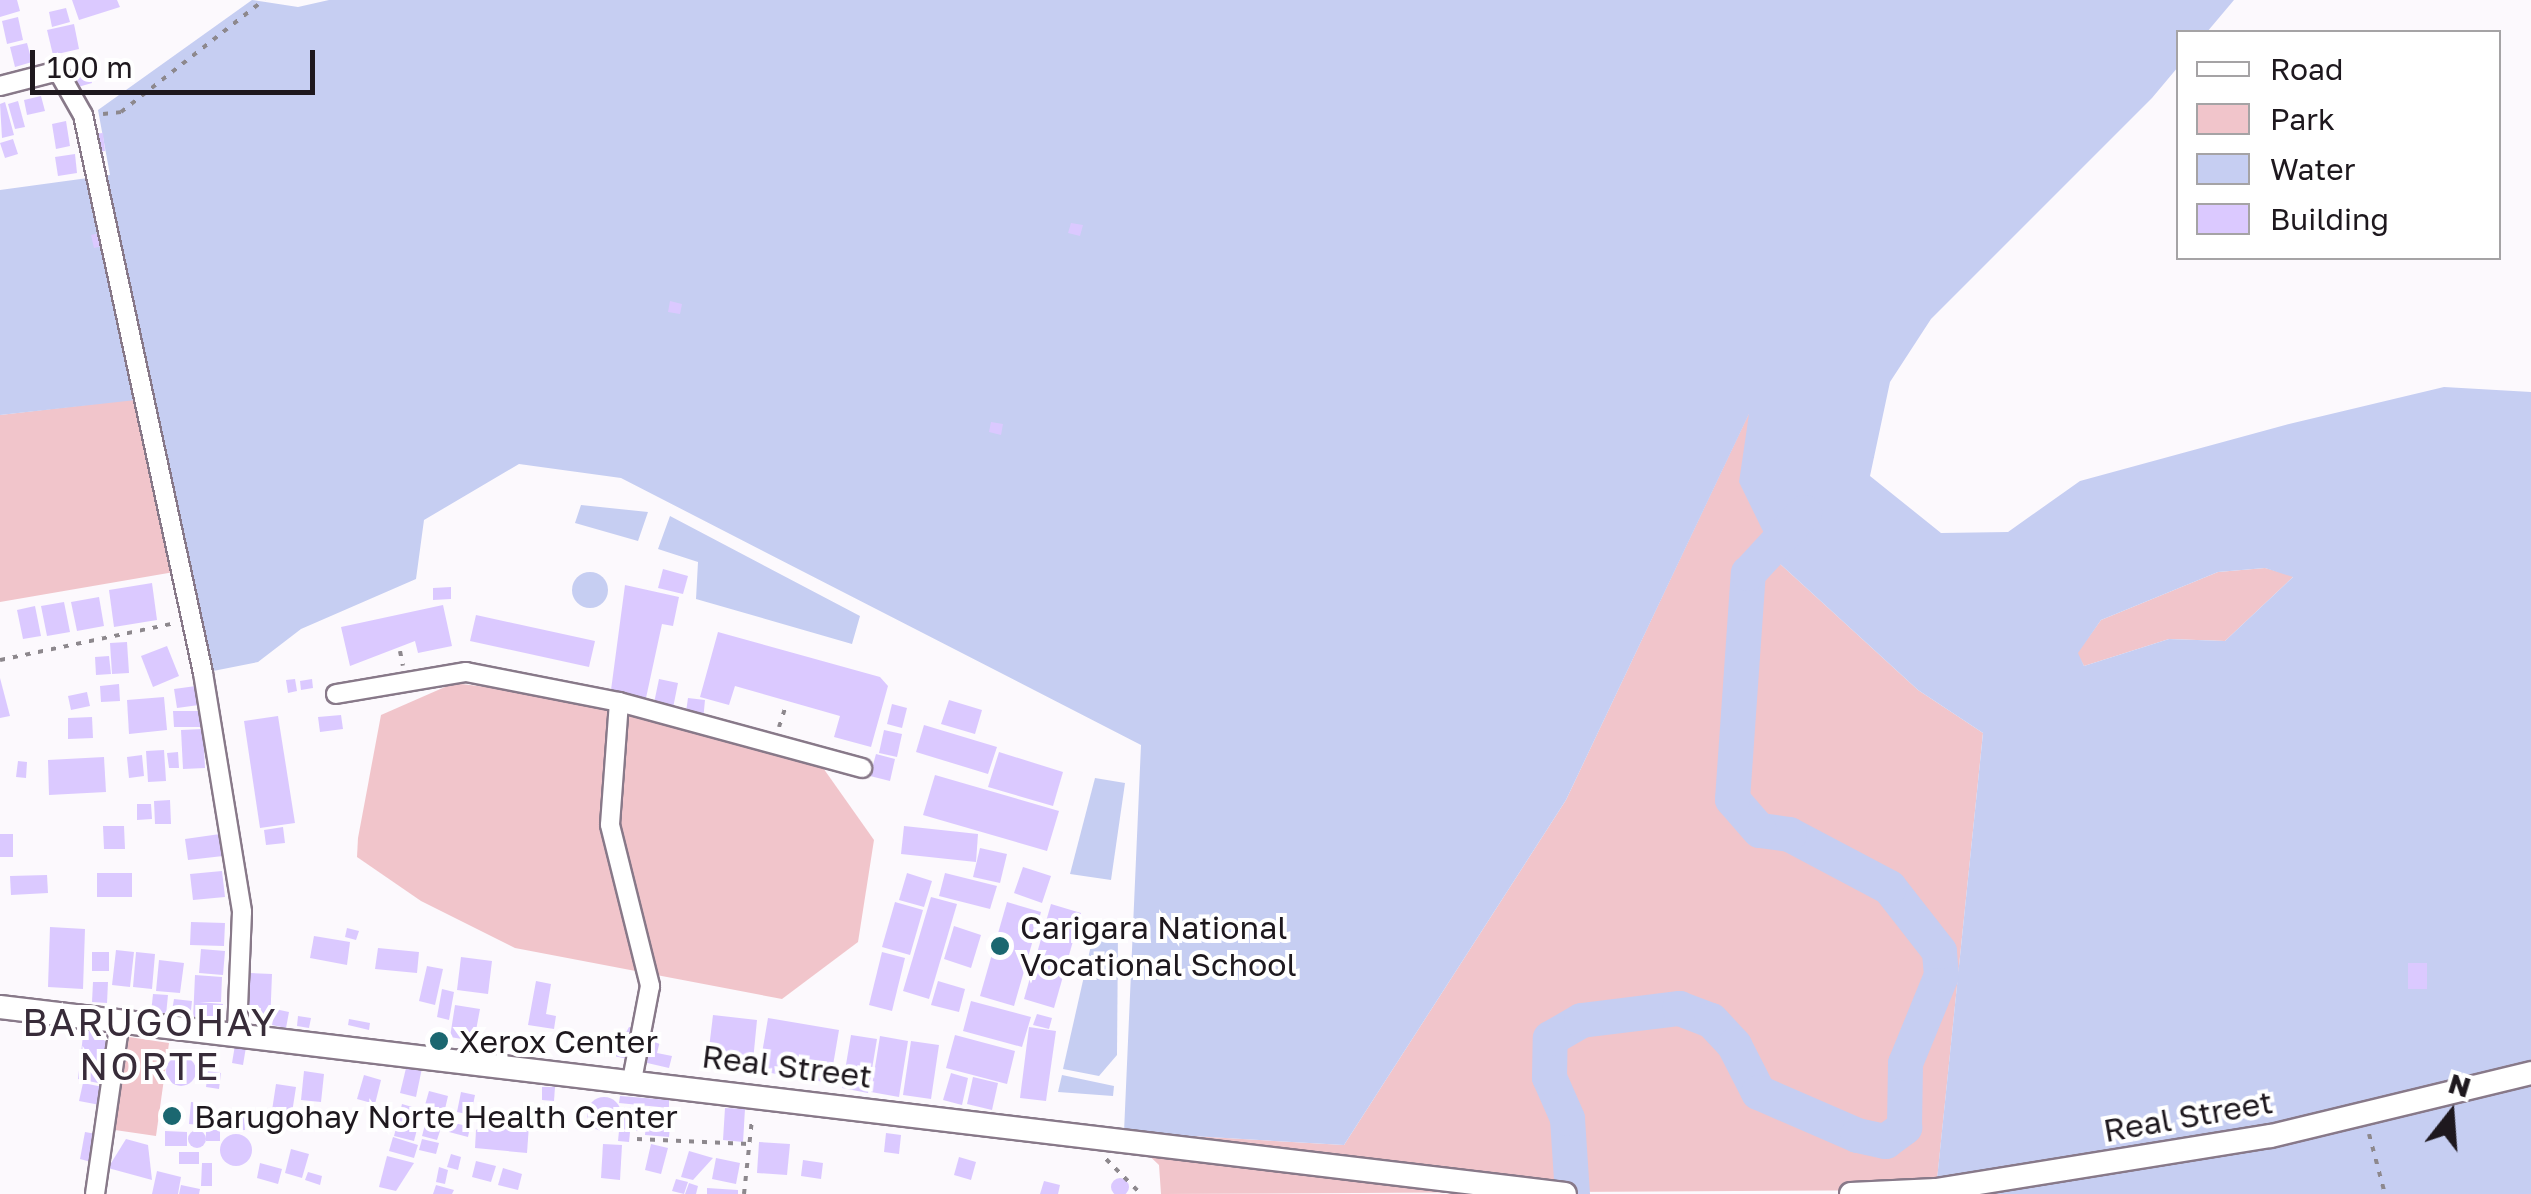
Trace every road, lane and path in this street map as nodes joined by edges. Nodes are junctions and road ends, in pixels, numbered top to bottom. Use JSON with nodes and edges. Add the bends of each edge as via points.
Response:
{"nodes":[{"id":1,"x":264,"y":0,"type":"edge"},
{"id":2,"x":0,"y":86,"type":"edge"},
{"id":3,"x":83,"y":115,"type":"junction"},
{"id":4,"x":191,"y":620,"type":"junction"},
{"id":5,"x":0,"y":660,"type":"edge"},
{"id":6,"x":336,"y":694,"type":"dead end"},
{"id":7,"x":619,"y":702,"type":"junction"},
{"id":8,"x":786,"y":705,"type":"dead end"},
{"id":9,"x":775,"y":741,"type":"junction"},
{"id":10,"x":862,"y":768,"type":"dead end"},
{"id":11,"x":0,"y":1007,"type":"edge"},
{"id":12,"x":120,"y":1021,"type":"junction"},
{"id":13,"x":237,"y":1032,"type":"junction"},
{"id":14,"x":2531,"y":1073,"type":"edge"},
{"id":15,"x":632,"y":1080,"type":"junction"},
{"id":16,"x":756,"y":1095,"type":"junction"},
{"id":17,"x":2364,"y":1115,"type":"junction"},
{"id":18,"x":638,"y":1139,"type":"dead end"},
{"id":19,"x":1105,"y":1139,"type":"junction"},
{"id":20,"x":749,"y":1144,"type":"junction"},
{"id":21,"x":1556,"y":1193,"type":"edge"},
{"id":22,"x":95,"y":1194,"type":"edge"},
{"id":23,"x":744,"y":1194,"type":"edge"},
{"id":24,"x":1141,"y":1194,"type":"edge"},
{"id":25,"x":1851,"y":1194,"type":"edge"},
{"id":26,"x":2385,"y":1194,"type":"edge"}],
"edges":[{"from":1,"to":3,"type":"path","via":[[121,112]]},
{"from":2,"to":3,"type":"street","via":[[45,72],[71,80]]},
{"from":3,"to":4,"type":"street"},
{"from":4,"to":5,"type":"path"},
{"from":4,"to":13,"type":"street","via":[[242,912]]},
{"from":6,"to":7,"type":"street","via":[[466,672]]},
{"from":7,"to":9,"type":"street"},
{"from":7,"to":15,"type":"street","via":[[610,825],[650,986]]},
{"from":8,"to":9,"type":"path"},
{"from":9,"to":10,"type":"street"},
{"from":11,"to":12,"type":"main road","name":"Real Street"},
{"from":12,"to":13,"type":"main road","name":"Real Street"},
{"from":12,"to":22,"type":"street"},
{"from":13,"to":15,"type":"main road","name":"Real Street"},
{"from":14,"to":17,"type":"main road","name":"Real Street"},
{"from":15,"to":16,"type":"main road","name":"Real Street"},
{"from":16,"to":19,"type":"main road","name":"Real Street"},
{"from":16,"to":20,"type":"path"},
{"from":17,"to":25,"type":"main road","name":"Real Street","via":[[1955,1187]]},
{"from":17,"to":26,"type":"path"},
{"from":18,"to":20,"type":"path"},
{"from":19,"to":21,"type":"main road","name":"Real Street"},
{"from":19,"to":24,"type":"path","via":[[1106,1161]]},
{"from":20,"to":23,"type":"path"}]}
